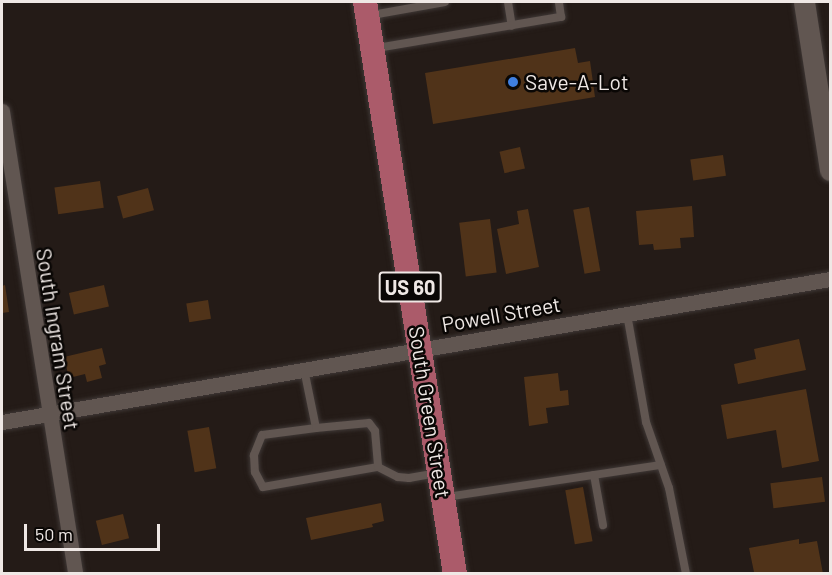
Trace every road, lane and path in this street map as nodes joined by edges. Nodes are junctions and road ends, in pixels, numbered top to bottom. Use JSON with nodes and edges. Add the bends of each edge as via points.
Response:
{"nodes":[{"id":1,"x":445,"y":2,"type":"edge"},
{"id":2,"x":508,"y":2,"type":"edge"},
{"id":3,"x":559,"y":2,"type":"edge"},
{"id":4,"x":804,"y":2,"type":"edge"},
{"id":5,"x":366,"y":9,"type":"edge"},
{"id":6,"x":512,"y":26,"type":"junction"},
{"id":7,"x":372,"y":49,"type":"junction"},
{"id":8,"x":2,"y":111,"type":"edge"},
{"id":9,"x":831,"y":170,"type":"edge"},
{"id":10,"x":831,"y":279,"type":"edge"},
{"id":11,"x":627,"y":314,"type":"junction"},
{"id":12,"x":420,"y":348,"type":"junction"},
{"id":13,"x":304,"y":369,"type":"junction"},
{"id":14,"x":49,"y":414,"type":"junction"},
{"id":15,"x":2,"y":422,"type":"edge"},
{"id":16,"x":316,"y":428,"type":"junction"},
{"id":17,"x":661,"y":465,"type":"junction"},
{"id":18,"x":378,"y":467,"type":"junction"},
{"id":19,"x":439,"y":472,"type":"junction"},
{"id":20,"x":594,"y":475,"type":"junction"},
{"id":21,"x":443,"y":498,"type":"junction"},
{"id":22,"x":603,"y":525,"type":"dead end"},
{"id":23,"x":75,"y":573,"type":"edge"},
{"id":24,"x":453,"y":573,"type":"edge"},
{"id":25,"x":686,"y":573,"type":"edge"}],
"edges":[{"from":1,"to":5,"type":"lane"},
{"from":2,"to":6,"type":"lane"},
{"from":3,"to":6,"type":"lane","via":[[561,17]]},
{"from":4,"to":9,"type":"street"},
{"from":5,"to":7,"type":"main road","name":"South Green Street","number":"US 60"},
{"from":6,"to":7,"type":"lane"},
{"from":7,"to":12,"type":"main road","name":"South Green Street","number":"US 60"},
{"from":8,"to":14,"type":"street","name":"South Ingram Street"},
{"from":10,"to":11,"type":"street","name":"Powell Street"},
{"from":11,"to":12,"type":"street","name":"Powell Street"},
{"from":11,"to":17,"type":"lane","via":[[646,422]]},
{"from":12,"to":13,"type":"street","name":"Powell Street"},
{"from":12,"to":19,"type":"main road","name":"South Green Street","number":"US 60"},
{"from":13,"to":14,"type":"street","name":"Powell Street"},
{"from":13,"to":16,"type":"lane"},
{"from":14,"to":15,"type":"street","name":"Powell Street"},
{"from":14,"to":23,"type":"street","name":"South Ingram Street"},
{"from":16,"to":18,"type":"lane","via":[[369,423],[375,430]]},
{"from":16,"to":18,"type":"lane","via":[[262,435],[254,455],[255,472],[263,487]]},
{"from":17,"to":20,"type":"lane"},
{"from":17,"to":25,"type":"lane"},
{"from":18,"to":19,"type":"lane","via":[[409,478]]},
{"from":19,"to":21,"type":"main road","name":"South Green Street","number":"US 60"},
{"from":20,"to":21,"type":"lane"},
{"from":20,"to":22,"type":"lane"},
{"from":21,"to":24,"type":"main road","name":"South Green Street","number":"US 60"}]}
